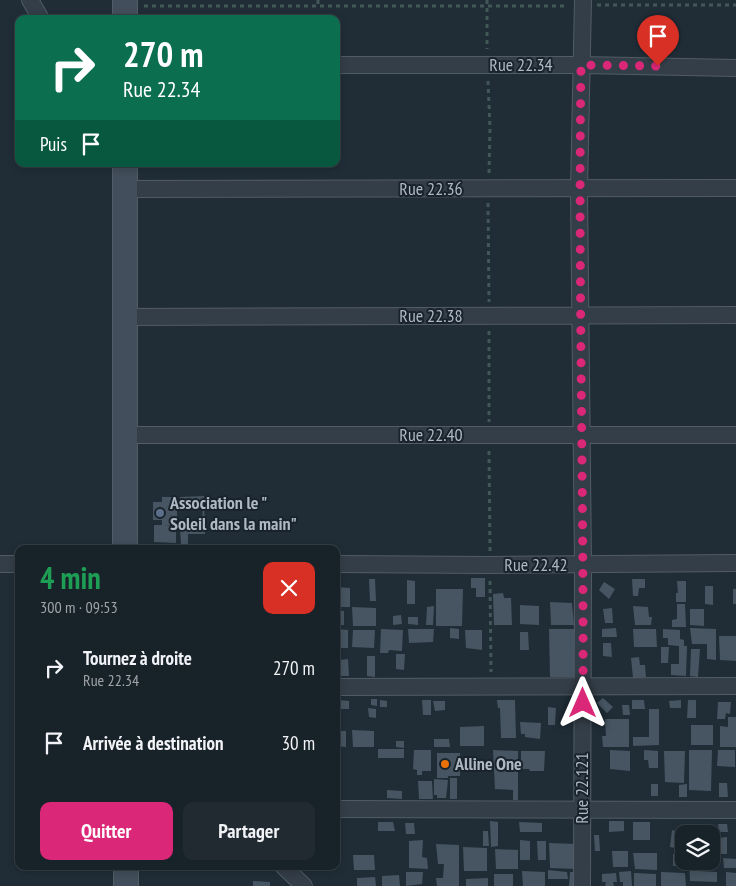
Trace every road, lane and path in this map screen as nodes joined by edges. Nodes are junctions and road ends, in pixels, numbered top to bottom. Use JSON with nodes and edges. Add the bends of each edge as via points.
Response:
{"nodes":[{"id":1,"x":30,"y":0,"type":"edge"},
{"id":2,"x":318,"y":0,"type":"edge"},
{"id":3,"x":487,"y":0,"type":"edge"},
{"id":4,"x":583,"y":3,"type":"edge"},
{"id":5,"x":736,"y":5,"type":"edge"},
{"id":6,"x":318,"y":6,"type":"junction"},
{"id":7,"x":487,"y":6,"type":"junction"},
{"id":8,"x":125,"y":8,"type":"edge"},
{"id":9,"x":38,"y":15,"type":"edge"},
{"id":10,"x":340,"y":65,"type":"edge"},
{"id":11,"x":488,"y":65,"type":"junction"},
{"id":12,"x":581,"y":65,"type":"junction"},
{"id":13,"x":736,"y":68,"type":"edge"},
{"id":14,"x":125,"y":167,"type":"edge"},
{"id":15,"x":488,"y":188,"type":"junction"},
{"id":16,"x":736,"y":188,"type":"edge"},
{"id":17,"x":125,"y":189,"type":"junction"},
{"id":18,"x":579,"y":189,"type":"junction"},
{"id":19,"x":581,"y":315,"type":"junction"},
{"id":20,"x":736,"y":315,"type":"edge"},
{"id":21,"x":489,"y":316,"type":"junction"},
{"id":22,"x":125,"y":317,"type":"junction"},
{"id":23,"x":125,"y":435,"type":"junction"},
{"id":24,"x":489,"y":435,"type":"junction"},
{"id":25,"x":582,"y":435,"type":"junction"},
{"id":26,"x":736,"y":435,"type":"edge"},
{"id":27,"x":125,"y":545,"type":"edge"},
{"id":28,"x":736,"y":563,"type":"edge"},
{"id":29,"x":0,"y":564,"type":"edge"},
{"id":30,"x":15,"y":564,"type":"edge"},
{"id":31,"x":340,"y":564,"type":"edge"},
{"id":32,"x":490,"y":565,"type":"junction"},
{"id":33,"x":583,"y":565,"type":"junction"},
{"id":34,"x":583,"y":685,"type":"junction"},
{"id":35,"x":491,"y":686,"type":"junction"},
{"id":36,"x":736,"y":686,"type":"edge"},
{"id":37,"x":340,"y":687,"type":"edge"},
{"id":38,"x":340,"y":809,"type":"edge"},
{"id":39,"x":582,"y":809,"type":"junction"},
{"id":40,"x":736,"y":810,"type":"edge"},
{"id":41,"x":126,"y":870,"type":"edge"},
{"id":42,"x":287,"y":870,"type":"edge"},
{"id":43,"x":126,"y":886,"type":"edge"},
{"id":44,"x":304,"y":886,"type":"edge"},
{"id":45,"x":582,"y":886,"type":"edge"}],
"edges":[{"from":1,"to":9,"type":"street"},
{"from":2,"to":6,"type":"path"},
{"from":3,"to":7,"type":"path"},
{"from":4,"to":5,"type":"path"},
{"from":4,"to":7,"type":"path"},
{"from":4,"to":12,"type":"street","name":"Rue 22.121"},
{"from":6,"to":7,"type":"path"},
{"from":6,"to":8,"type":"path"},
{"from":7,"to":11,"type":"path"},
{"from":10,"to":11,"type":"street","name":"Rue 22.34"},
{"from":11,"to":12,"type":"street","name":"Rue 22.34"},
{"from":11,"to":15,"type":"path"},
{"from":12,"to":13,"type":"street","name":"Rue 22.34"},
{"from":12,"to":18,"type":"street","name":"Rue 22.121"},
{"from":14,"to":17,"type":"street"},
{"from":15,"to":17,"type":"street","name":"Rue 22.36"},
{"from":15,"to":18,"type":"street","name":"Rue 22.36"},
{"from":15,"to":21,"type":"path"},
{"from":16,"to":18,"type":"street","name":"Rue 22.36"},
{"from":17,"to":22,"type":"street"},
{"from":18,"to":19,"type":"street","name":"Rue 22.121"},
{"from":19,"to":20,"type":"street","name":"Rue 22.38"},
{"from":19,"to":21,"type":"street","name":"Rue 22.38"},
{"from":19,"to":25,"type":"street","name":"Rue 22.121"},
{"from":21,"to":22,"type":"street","name":"Rue 22.38"},
{"from":21,"to":24,"type":"path"},
{"from":22,"to":23,"type":"street"},
{"from":23,"to":24,"type":"street","name":"Rue 22.40"},
{"from":23,"to":27,"type":"street"},
{"from":24,"to":25,"type":"street","name":"Rue 22.40"},
{"from":24,"to":32,"type":"path"},
{"from":25,"to":26,"type":"street","name":"Rue 22.40"},
{"from":25,"to":33,"type":"street","name":"Rue 22.121"},
{"from":28,"to":33,"type":"street","name":"Rue 22.42"},
{"from":29,"to":30,"type":"street"},
{"from":31,"to":32,"type":"street","name":"Rue 22.42"},
{"from":32,"to":33,"type":"street","name":"Rue 22.42"},
{"from":32,"to":35,"type":"path"},
{"from":33,"to":34,"type":"street","name":"Rue 22.121"},
{"from":34,"to":35,"type":"street"},
{"from":34,"to":36,"type":"street"},
{"from":34,"to":39,"type":"street","name":"Rue 22.121"},
{"from":35,"to":37,"type":"street"},
{"from":38,"to":39,"type":"street"},
{"from":39,"to":40,"type":"street"},
{"from":39,"to":45,"type":"street","name":"Rue 22.121"},
{"from":41,"to":43,"type":"street"},
{"from":42,"to":44,"type":"street"}]}
